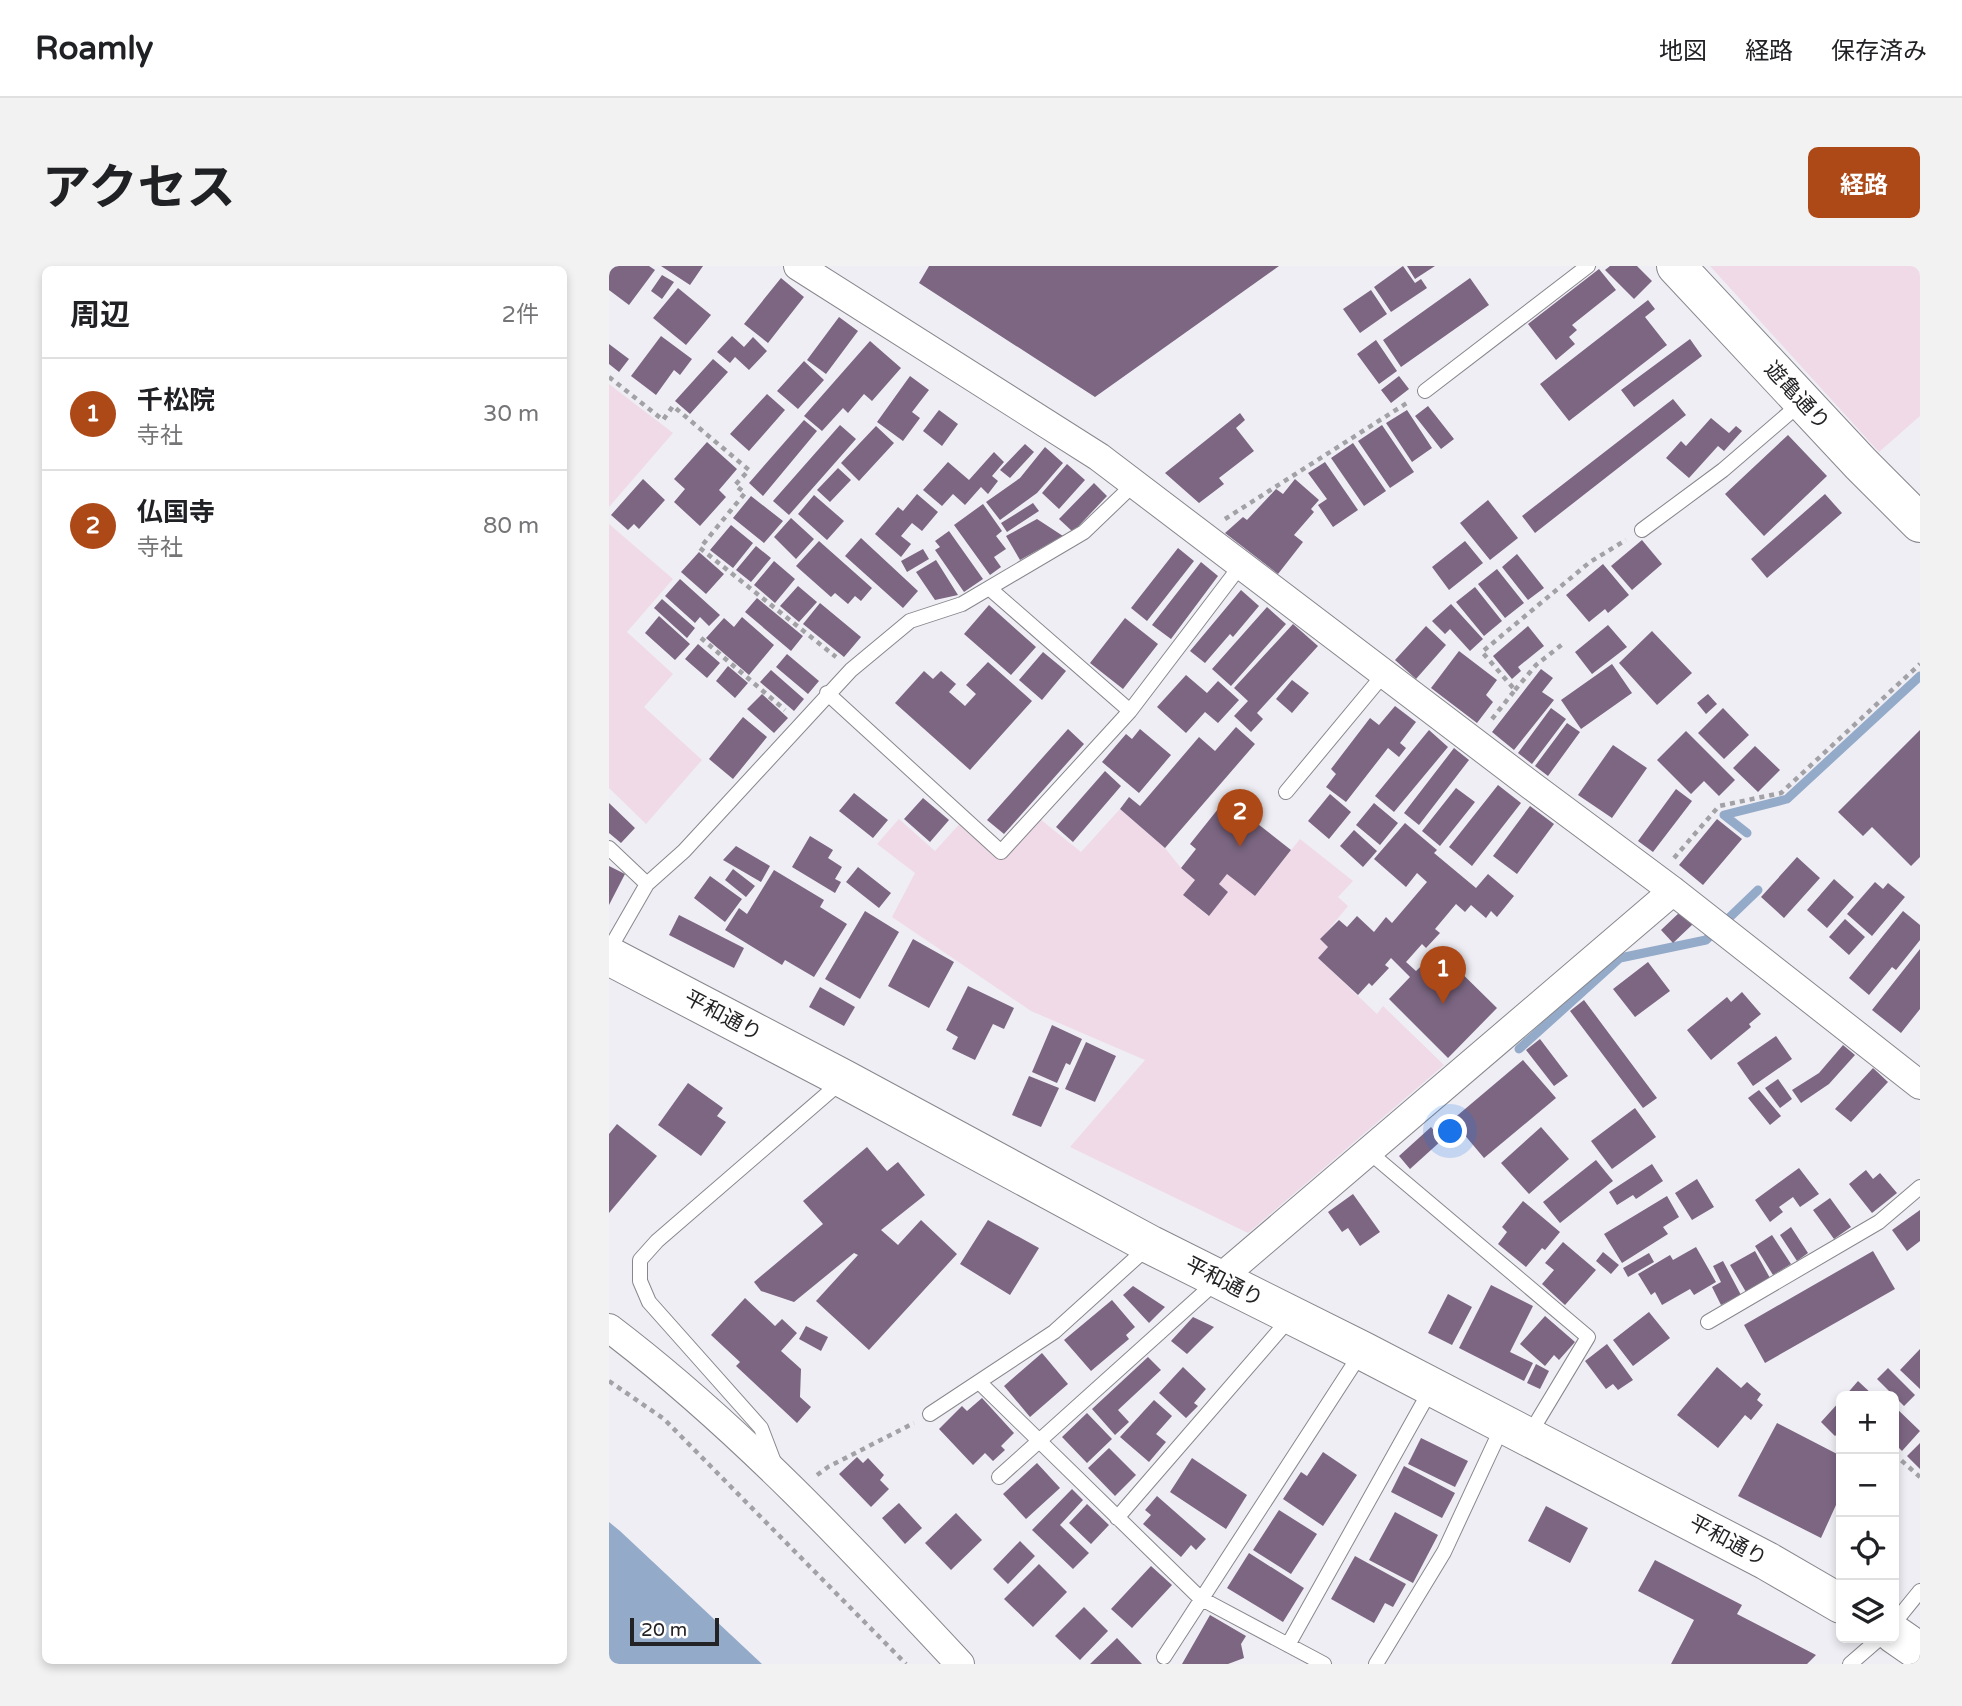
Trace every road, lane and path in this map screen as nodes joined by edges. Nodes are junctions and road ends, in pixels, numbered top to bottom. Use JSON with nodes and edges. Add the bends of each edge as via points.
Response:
{"nodes":[{"id":1,"x":798,"y":266,"type":"edge"},
{"id":2,"x":1588,"y":266,"type":"edge"},
{"id":3,"x":1676,"y":266,"type":"edge"},
{"id":4,"x":609,"y":377,"type":"edge"},
{"id":5,"x":1425,"y":391,"type":"joint"},
{"id":6,"x":1802,"y":401,"type":"junction"},
{"id":7,"x":1134,"y":484,"type":"junction"},
{"id":8,"x":1920,"y":523,"type":"edge"},
{"id":9,"x":1642,"y":530,"type":"joint"},
{"id":10,"x":1201,"y":535,"type":"junction"},
{"id":11,"x":1241,"y":565,"type":"junction"},
{"id":12,"x":989,"y":588,"type":"junction"},
{"id":13,"x":701,"y":638,"type":"dead end"},
{"id":14,"x":1564,"y":643,"type":"dead end"},
{"id":15,"x":1920,"y":664,"type":"edge"},
{"id":16,"x":851,"y":670,"type":"junction"},
{"id":17,"x":1384,"y":674,"type":"junction"},
{"id":18,"x":1515,"y":690,"type":"junction"},
{"id":19,"x":827,"y":693,"type":"junction"},
{"id":20,"x":1130,"y":711,"type":"junction"},
{"id":21,"x":800,"y":723,"type":"junction"},
{"id":22,"x":1474,"y":742,"type":"junction"},
{"id":23,"x":1286,"y":792,"type":"dead end"},
{"id":24,"x":609,"y":848,"type":"edge"},
{"id":25,"x":647,"y":884,"type":"junction"},
{"id":26,"x":1665,"y":885,"type":"junction"},
{"id":27,"x":609,"y":950,"type":"edge"},
{"id":28,"x":609,"y":956,"type":"edge"},
{"id":29,"x":843,"y":1079,"type":"junction"},
{"id":30,"x":1920,"y":1085,"type":"edge"},
{"id":31,"x":1369,"y":1152,"type":"junction"},
{"id":32,"x":1920,"y":1187,"type":"edge"},
{"id":33,"x":1151,"y":1245,"type":"junction"},
{"id":34,"x":1218,"y":1280,"type":"junction"},
{"id":35,"x":1291,"y":1316,"type":"junction"},
{"id":36,"x":1708,"y":1322,"type":"dead end"},
{"id":37,"x":609,"y":1328,"type":"edge"},
{"id":38,"x":1363,"y":1351,"type":"junction"},
{"id":39,"x":609,"y":1381,"type":"edge"},
{"id":40,"x":979,"y":1382,"type":"junction"},
{"id":41,"x":1432,"y":1387,"type":"junction"},
{"id":42,"x":930,"y":1414,"type":"joint"},
{"id":43,"x":1515,"y":1431,"type":"junction"},
{"id":44,"x":1038,"y":1442,"type":"junction"},
{"id":45,"x":1899,"y":1459,"type":"edge"},
{"id":46,"x":999,"y":1477,"type":"dead end"},
{"id":47,"x":1920,"y":1478,"type":"edge"},
{"id":48,"x":787,"y":1485,"type":"junction"},
{"id":49,"x":1118,"y":1518,"type":"junction"},
{"id":50,"x":1920,"y":1591,"type":"edge"},
{"id":51,"x":1200,"y":1598,"type":"junction"},
{"id":52,"x":1836,"y":1601,"type":"edge"},
{"id":53,"x":1899,"y":1617,"type":"edge"},
{"id":54,"x":1899,"y":1638,"type":"edge"},
{"id":55,"x":1873,"y":1643,"type":"edge"},
{"id":56,"x":1289,"y":1645,"type":"junction"},
{"id":57,"x":1920,"y":1653,"type":"edge"},
{"id":58,"x":1164,"y":1657,"type":"dead end"},
{"id":59,"x":906,"y":1664,"type":"edge"},
{"id":60,"x":960,"y":1664,"type":"edge"},
{"id":61,"x":1324,"y":1664,"type":"edge"},
{"id":62,"x":1375,"y":1664,"type":"edge"},
{"id":63,"x":1850,"y":1664,"type":"edge"}],
"edges":[{"from":1,"to":7,"type":"street","via":[[1099,457]]},
{"from":2,"to":5,"type":"lane"},
{"from":3,"to":6,"type":"main road","name":"遊亀通り"},
{"from":4,"to":16,"type":"path","via":[[663,420],[673,406],[748,470],[735,485],[745,493],[700,548]]},
{"from":5,"to":10,"type":"path"},
{"from":6,"to":8,"type":"main road","name":"遊亀通り"},
{"from":6,"to":9,"type":"lane","via":[[1723,470]]},
{"from":7,"to":10,"type":"street"},
{"from":7,"to":12,"type":"lane","via":[[1084,533]]},
{"from":9,"to":18,"type":"path","via":[[1590,562],[1482,652]]},
{"from":10,"to":11,"type":"street"},
{"from":11,"to":17,"type":"street"},
{"from":11,"to":20,"type":"lane"},
{"from":12,"to":16,"type":"lane","via":[[962,604],[910,621]]},
{"from":12,"to":20,"type":"lane"},
{"from":13,"to":21,"type":"path"},
{"from":14,"to":18,"type":"path","via":[[1536,665]]},
{"from":15,"to":26,"type":"path","via":[[1781,793],[1719,806]]},
{"from":16,"to":19,"type":"lane"},
{"from":17,"to":22,"type":"street"},
{"from":17,"to":23,"type":"lane"},
{"from":18,"to":22,"type":"path"},
{"from":19,"to":20,"type":"lane","via":[[1000,852]]},
{"from":19,"to":21,"type":"lane"},
{"from":21,"to":25,"type":"lane","via":[[684,851]]},
{"from":22,"to":26,"type":"street"},
{"from":24,"to":25,"type":"lane"},
{"from":25,"to":27,"type":"lane"},
{"from":26,"to":30,"type":"street"},
{"from":26,"to":31,"type":"street"},
{"from":28,"to":29,"type":"main road","name":"平和通り"},
{"from":29,"to":33,"type":"main road","name":"平和通り"},
{"from":29,"to":48,"type":"lane","via":[[640,1260],[640,1281],[649,1302],[761,1428]]},
{"from":31,"to":34,"type":"street"},
{"from":31,"to":43,"type":"lane","via":[[1588,1337]]},
{"from":32,"to":36,"type":"lane","via":[[1879,1222]]},
{"from":33,"to":34,"type":"main road","name":"平和通り"},
{"from":33,"to":40,"type":"lane","via":[[1054,1332]]},
{"from":34,"to":35,"type":"main road","name":"平和通り"},
{"from":34,"to":44,"type":"lane"},
{"from":35,"to":38,"type":"main road","name":"平和通り"},
{"from":35,"to":49,"type":"lane"},
{"from":37,"to":48,"type":"street","via":[[661,1367]]},
{"from":38,"to":41,"type":"main road","name":"平和通り"},
{"from":38,"to":51,"type":"lane"},
{"from":39,"to":59,"type":"path","via":[[664,1419]]},
{"from":40,"to":42,"type":"lane"},
{"from":40,"to":44,"type":"lane"},
{"from":41,"to":43,"type":"main road","name":"平和通り"},
{"from":41,"to":56,"type":"lane"},
{"from":42,"to":48,"type":"path"},
{"from":43,"to":52,"type":"main road","name":"平和通り"},
{"from":43,"to":62,"type":"lane"},
{"from":44,"to":46,"type":"lane"},
{"from":44,"to":49,"type":"lane"},
{"from":45,"to":47,"type":"path"},
{"from":48,"to":60,"type":"street","via":[[847,1542]]},
{"from":49,"to":51,"type":"lane"},
{"from":50,"to":53,"type":"lane"},
{"from":51,"to":56,"type":"lane"},
{"from":51,"to":58,"type":"lane"},
{"from":54,"to":57,"type":"main road"},
{"from":55,"to":63,"type":"lane"},
{"from":56,"to":61,"type":"lane"}]}
